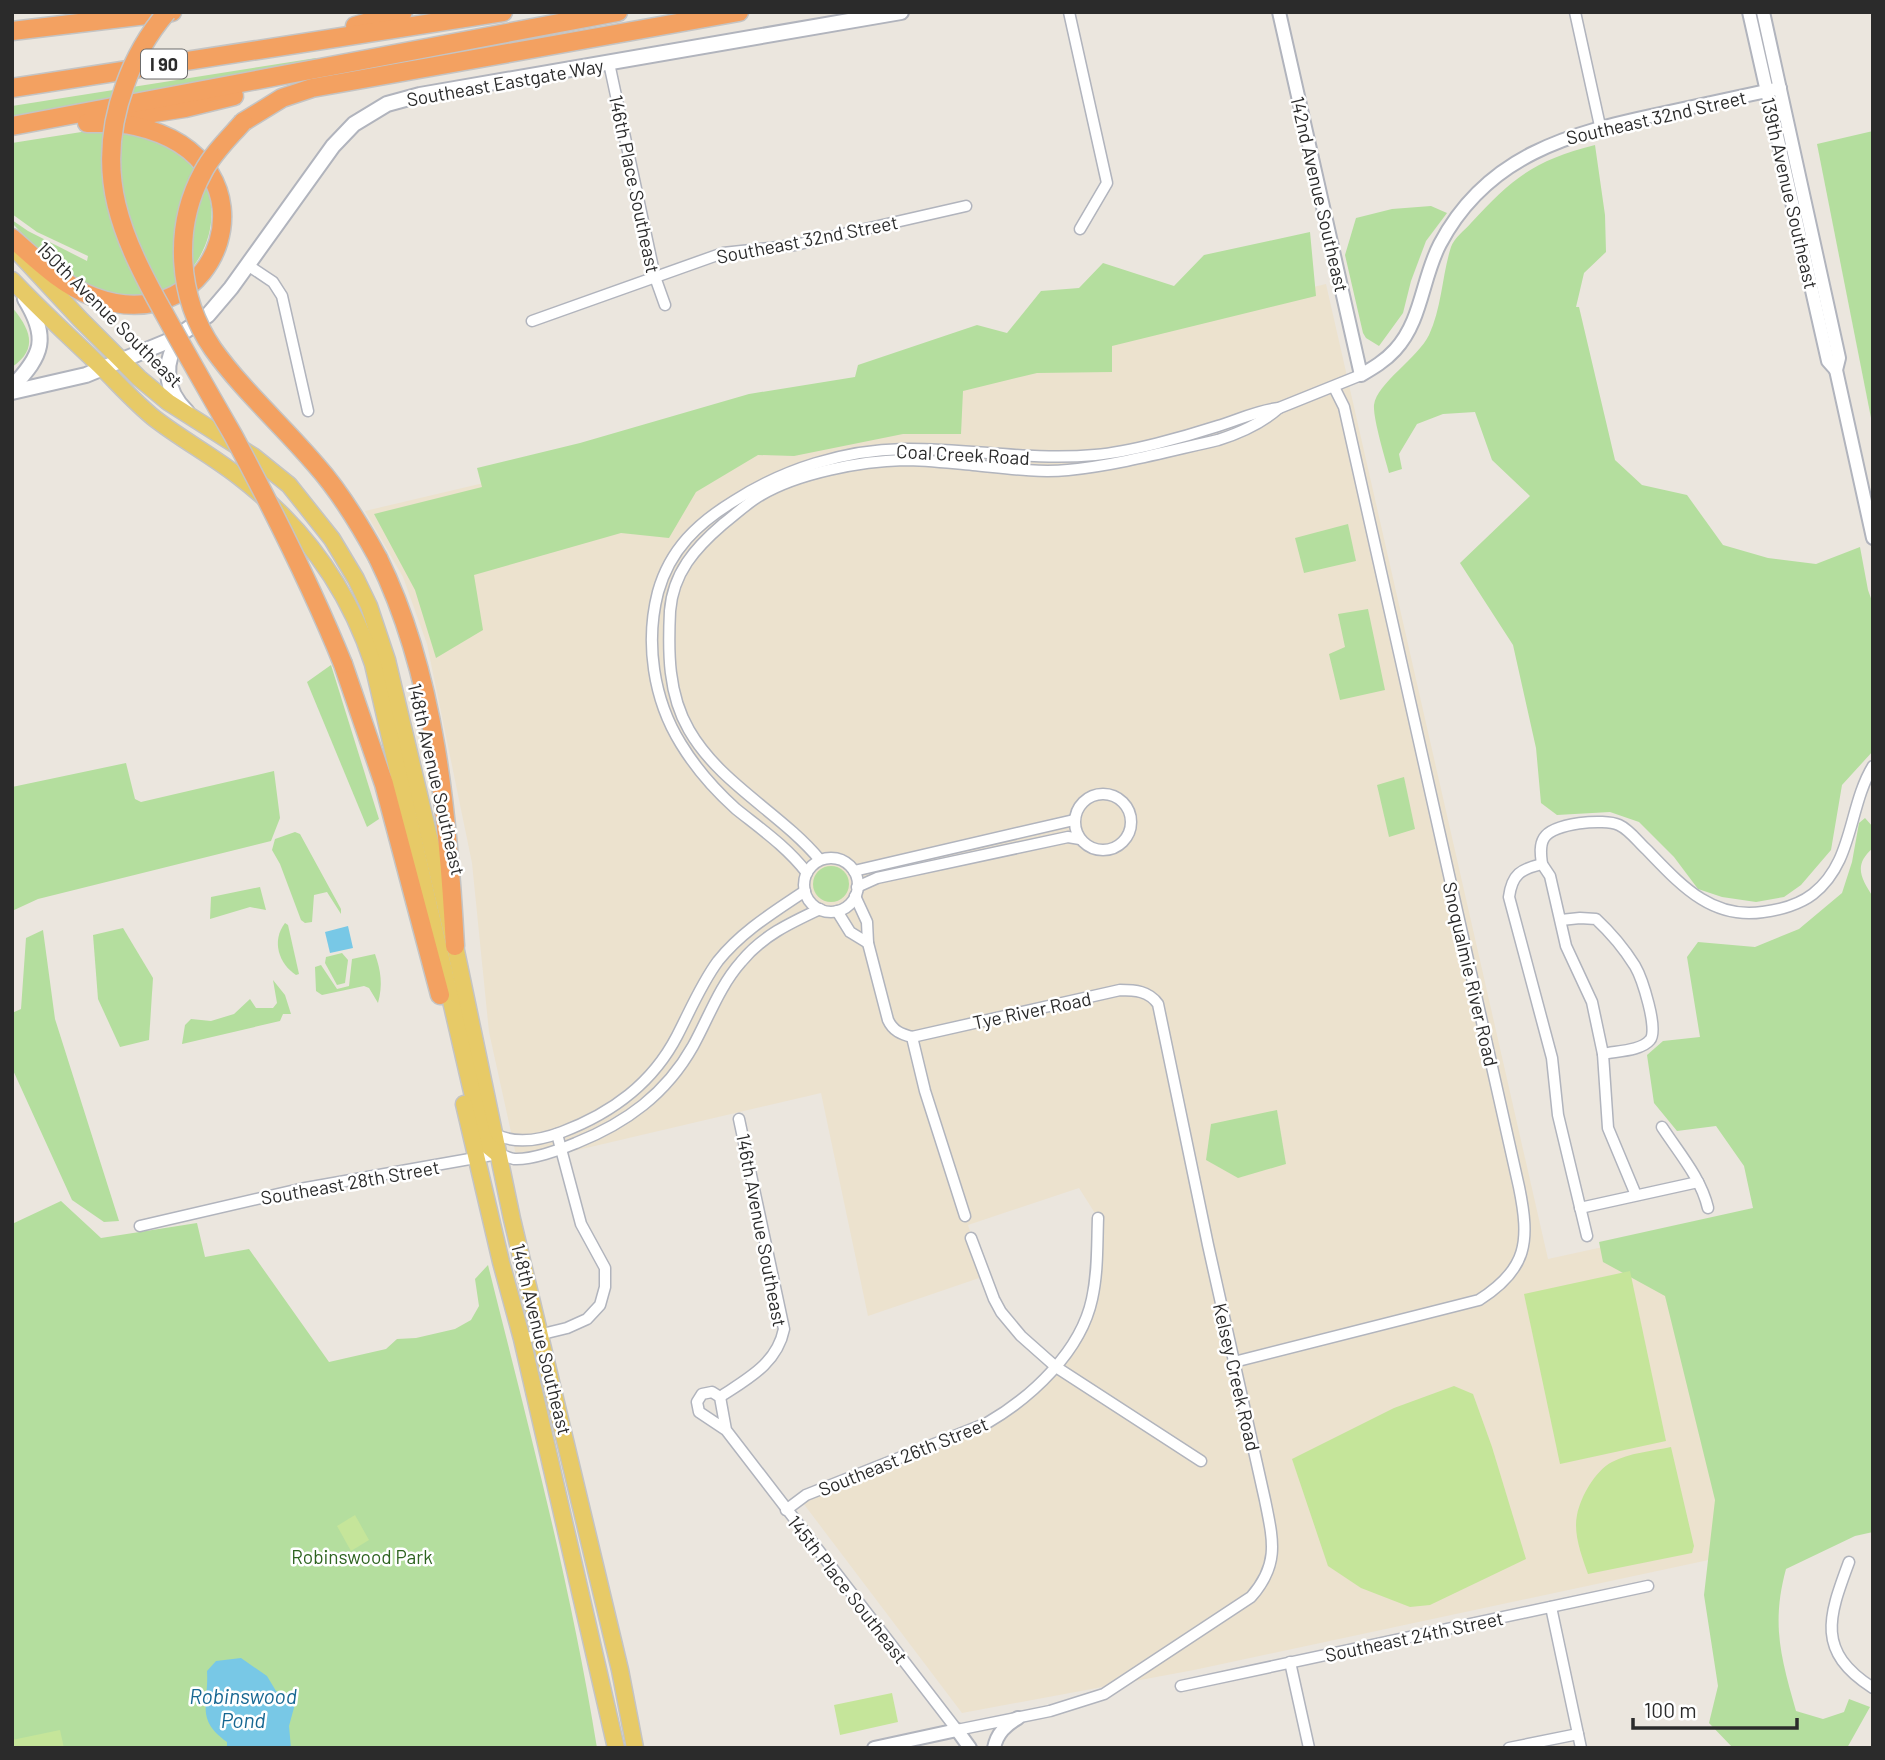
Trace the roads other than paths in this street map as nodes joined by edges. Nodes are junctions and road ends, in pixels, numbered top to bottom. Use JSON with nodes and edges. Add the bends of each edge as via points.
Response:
{"nodes":[{"id":1,"x":125,"y":12,"type":"edge"},
{"id":2,"x":170,"y":12,"type":"edge"},
{"id":3,"x":403,"y":12,"type":"edge"},
{"id":4,"x":503,"y":12,"type":"edge"},
{"id":5,"x":618,"y":12,"type":"edge"},
{"id":6,"x":738,"y":12,"type":"edge"},
{"id":7,"x":901,"y":12,"type":"edge"},
{"id":8,"x":1069,"y":12,"type":"edge"},
{"id":9,"x":1279,"y":12,"type":"edge"},
{"id":10,"x":1575,"y":12,"type":"edge"},
{"id":11,"x":1749,"y":12,"type":"edge"},
{"id":12,"x":1763,"y":12,"type":"edge"},
{"id":13,"x":12,"y":31,"type":"edge"},
{"id":14,"x":316,"y":41,"type":"junction"},
{"id":15,"x":424,"y":50,"type":"junction"},
{"id":16,"x":609,"y":63,"type":"junction"},
{"id":17,"x":12,"y":88,"type":"edge"},
{"id":18,"x":1774,"y":90,"type":"junction"},
{"id":19,"x":87,"y":123,"type":"junction"},
{"id":20,"x":1600,"y":126,"type":"junction"},
{"id":21,"x":12,"y":128,"type":"edge"},
{"id":22,"x":967,"y":206,"type":"dead end"},
{"id":23,"x":1080,"y":229,"type":"dead end"},
{"id":24,"x":12,"y":238,"type":"edge"},
{"id":25,"x":12,"y":246,"type":"edge"},
{"id":26,"x":249,"y":266,"type":"junction"},
{"id":27,"x":655,"y":277,"type":"junction"},
{"id":28,"x":15,"y":283,"type":"edge"},
{"id":29,"x":665,"y":304,"type":"dead end"},
{"id":30,"x":532,"y":321,"type":"dead end"},
{"id":31,"x":185,"y":331,"type":"junction"},
{"id":32,"x":122,"y":360,"type":"junction"},
{"id":33,"x":103,"y":368,"type":"junction"},
{"id":34,"x":1361,"y":375,"type":"junction"},
{"id":35,"x":12,"y":387,"type":"edge"},
{"id":36,"x":1334,"y":387,"type":"junction"},
{"id":37,"x":12,"y":392,"type":"edge"},
{"id":38,"x":1279,"y":408,"type":"junction"},
{"id":39,"x":308,"y":411,"type":"dead end"},
{"id":40,"x":198,"y":422,"type":"junction"},
{"id":41,"x":312,"y":512,"type":"joint"},
{"id":42,"x":1873,"y":538,"type":"edge"},
{"id":43,"x":1873,"y":766,"type":"edge"},
{"id":44,"x":1074,"y":820,"type":"junction"},
{"id":45,"x":1080,"y":839,"type":"junction"},
{"id":46,"x":820,"y":860,"type":"junction"},
{"id":47,"x":1542,"y":864,"type":"junction"},
{"id":48,"x":854,"y":871,"type":"junction"},
{"id":49,"x":807,"y":873,"type":"junction"},
{"id":50,"x":805,"y":891,"type":"junction"},
{"id":51,"x":856,"y":891,"type":"junction"},
{"id":52,"x":820,"y":909,"type":"junction"},
{"id":53,"x":837,"y":911,"type":"junction"},
{"id":54,"x":1561,"y":920,"type":"junction"},
{"id":55,"x":435,"y":940,"type":"junction"},
{"id":56,"x":868,"y":943,"type":"junction"},
{"id":57,"x":455,"y":946,"type":"junction"},
{"id":58,"x":440,"y":995,"type":"junction"},
{"id":59,"x":1160,"y":1012,"type":"joint"},
{"id":60,"x":912,"y":1037,"type":"junction"},
{"id":61,"x":1603,"y":1054,"type":"junction"},
{"id":62,"x":739,"y":1119,"type":"dead end"},
{"id":63,"x":1662,"y":1127,"type":"dead end"},
{"id":64,"x":495,"y":1134,"type":"junction"},
{"id":65,"x":557,"y":1134,"type":"junction"},
{"id":66,"x":561,"y":1150,"type":"junction"},
{"id":67,"x":498,"y":1154,"type":"junction"},
{"id":68,"x":476,"y":1159,"type":"junction"},
{"id":69,"x":1698,"y":1182,"type":"junction"},
{"id":70,"x":1636,"y":1195,"type":"junction"},
{"id":71,"x":1580,"y":1208,"type":"junction"},
{"id":72,"x":1708,"y":1208,"type":"dead end"},
{"id":73,"x":965,"y":1216,"type":"dead end"},
{"id":74,"x":1098,"y":1218,"type":"dead end"},
{"id":75,"x":140,"y":1226,"type":"dead end"},
{"id":76,"x":1587,"y":1236,"type":"dead end"},
{"id":77,"x":971,"y":1238,"type":"dead end"},
{"id":78,"x":539,"y":1335,"type":"junction"},
{"id":79,"x":522,"y":1339,"type":"junction"},
{"id":80,"x":1234,"y":1362,"type":"junction"},
{"id":81,"x":1056,"y":1367,"type":"junction"},
{"id":82,"x":720,"y":1397,"type":"junction"},
{"id":83,"x":726,"y":1430,"type":"junction"},
{"id":84,"x":1201,"y":1461,"type":"dead end"},
{"id":85,"x":786,"y":1510,"type":"junction"},
{"id":86,"x":1849,"y":1562,"type":"dead end"},
{"id":87,"x":1648,"y":1586,"type":"dead end"},
{"id":88,"x":1551,"y":1606,"type":"junction"},
{"id":89,"x":1290,"y":1662,"type":"junction"},
{"id":90,"x":1181,"y":1686,"type":"dead end"},
{"id":91,"x":1873,"y":1688,"type":"edge"},
{"id":92,"x":1018,"y":1718,"type":"junction"},
{"id":93,"x":957,"y":1730,"type":"junction"},
{"id":94,"x":1578,"y":1734,"type":"junction"},
{"id":95,"x":616,"y":1748,"type":"edge"},
{"id":96,"x":635,"y":1748,"type":"edge"},
{"id":97,"x":874,"y":1748,"type":"edge"},
{"id":98,"x":970,"y":1748,"type":"edge"},
{"id":99,"x":994,"y":1748,"type":"edge"},
{"id":100,"x":1309,"y":1748,"type":"edge"},
{"id":101,"x":1509,"y":1748,"type":"edge"},
{"id":102,"x":1581,"y":1748,"type":"edge"}],
"edges":[{"from":1,"to":13,"type":"highway"},
{"from":2,"to":13,"type":"highway"},
{"from":2,"to":58,"type":"highway","bridge":true,"via":[[135,61],[115,117],[111,178],[118,216],[136,263],[278,519],[343,664],[384,784]]},
{"from":3,"to":14,"type":"highway"},
{"from":4,"to":14,"type":"highway","number":"I 90"},
{"from":5,"to":15,"type":"highway"},
{"from":6,"to":57,"type":"highway","bridge":true,"via":[[282,97],[243,122],[204,170],[188,211],[184,277],[190,302],[213,349],[318,467],[361,527],[392,586],[429,714],[450,852]]},
{"from":7,"to":16,"type":"main road","name":"Southeast Eastgate Way"},
{"from":8,"to":23,"type":"street","via":[[1107,183]]},
{"from":9,"to":34,"type":"street","name":"142nd Avenue Southeast"},
{"from":10,"to":20,"type":"street"},
{"from":11,"to":18,"type":"street","name":"139th Avenue Southeast"},
{"from":12,"to":18,"type":"street","name":"139th Avenue Southeast"},
{"from":14,"to":17,"type":"highway","number":"I 90"},
{"from":15,"to":19,"type":"highway","via":[[185,108]]},
{"from":15,"to":21,"type":"highway"},
{"from":16,"to":26,"type":"main road","name":"Southeast Eastgate Way","via":[[420,95],[371,112],[333,146]]},
{"from":16,"to":27,"type":"street","name":"146th Place Southeast"},
{"from":18,"to":20,"type":"street","name":"Southeast 32nd Street"},
{"from":18,"to":42,"type":"street","name":"139th Avenue Southeast","via":[[1828,361],[1836,370]]},
{"from":19,"to":21,"type":"highway"},
{"from":19,"to":24,"type":"highway","via":[[156,131],[189,149],[207,167],[222,216],[216,251],[207,268],[195,282],[166,299],[114,303],[71,286]]},
{"from":20,"to":34,"type":"street","name":"Southeast 32nd Street","via":[[1534,151],[1481,189],[1441,243],[1404,341]]},
{"from":22,"to":27,"type":"street","name":"Southeast 32nd Street","via":[[795,245],[723,253]]},
{"from":25,"to":32,"type":"main road","name":"150th Avenue Southeast"},
{"from":26,"to":31,"type":"main road","name":"Southeast Eastgate Way","via":[[208,315]]},
{"from":26,"to":39,"type":"street","via":[[273,282],[282,296]]},
{"from":27,"to":29,"type":"street","name":"146th Place Southeast"},
{"from":27,"to":30,"type":"street","name":"Southeast 32nd Street"},
{"from":28,"to":33,"type":"main road"},
{"from":28,"to":35,"type":"main road","via":[[38,320],[40,345],[33,364]]},
{"from":31,"to":32,"type":"main road","name":"Southeast Eastgate Way"},
{"from":31,"to":40,"type":"main road","via":[[168,360],[169,382],[179,404]]},
{"from":32,"to":33,"type":"main road","name":"Southeast Eastgate Way"},
{"from":32,"to":40,"type":"main road","name":"150th Avenue Southeast"},
{"from":33,"to":37,"type":"main road","name":"Southeast Eastgate Way"},
{"from":33,"to":55,"type":"main road","name":"148th Avenue Southeast","via":[[153,417],[237,475],[288,520],[328,568],[349,604],[364,636],[380,693]]},
{"from":34,"to":36,"type":"street","name":"Coal Creek Road"},
{"from":36,"to":38,"type":"street","name":"Coal Creek Road"},
{"from":36,"to":80,"type":"street","name":"Snoqualmie River Road","via":[[1344,407],[1505,1121],[1526,1218],[1525,1236],[1521,1256],[1509,1275],[1479,1300]]},
{"from":38,"to":46,"type":"street","name":"Coal Creek Road","via":[[1234,435],[1094,467],[1016,469],[904,460],[841,468],[762,494],[711,534],[692,553],[675,586],[670,613],[670,665],[683,717],[690,732],[739,788]]},
{"from":38,"to":49,"type":"street","name":"Coal Creek Road","via":[[1093,455],[1020,457],[904,449],[853,455],[759,485],[697,527],[675,552],[655,605],[650,643],[663,701],[681,745],[705,775]]},
{"from":40,"to":41,"type":"main road","name":"150th Avenue Southeast","via":[[273,471]]},
{"from":41,"to":57,"type":"main road","name":"148th Avenue Southeast","via":[[345,558],[379,630]]},
{"from":43,"to":47,"type":"street","via":[[1860,792],[1840,862],[1813,894],[1785,907],[1756,913],[1716,908],[1690,892],[1626,829],[1612,822],[1554,830],[1541,845]]},
{"from":44,"to":45,"type":"street"},
{"from":44,"to":45,"type":"street","via":[[1084,801],[1100,794],[1123,802],[1131,816],[1128,836],[1112,850],[1092,849]]},
{"from":44,"to":48,"type":"street"},
{"from":45,"to":51,"type":"street","via":[[1068,837],[877,878]]},
{"from":46,"to":48,"type":"street","via":[[839,859]]},
{"from":46,"to":49,"type":"street"},
{"from":47,"to":54,"type":"street","via":[[1550,876]]},
{"from":47,"to":71,"type":"street","via":[[1523,869],[1511,884],[1509,897],[1552,1058],[1558,1115]]},
{"from":48,"to":51,"type":"street"},
{"from":49,"to":50,"type":"street"},
{"from":50,"to":52,"type":"street"},
{"from":50,"to":65,"type":"street","via":[[755,925],[725,954],[667,1053],[640,1087],[604,1114]]},
{"from":51,"to":53,"type":"street"},
{"from":51,"to":56,"type":"street","via":[[867,922]]},
{"from":52,"to":53,"type":"street"},
{"from":52,"to":66,"type":"street","name":"Southeast 28th Street","via":[[770,935],[742,960],[717,996],[693,1046],[661,1091],[627,1118]]},
{"from":53,"to":56,"type":"street","via":[[850,932]]},
{"from":54,"to":61,"type":"street","via":[[1566,946],[1591,1002]]},
{"from":54,"to":61,"type":"street","via":[[1596,919],[1635,966],[1644,989],[1654,1031],[1650,1040]]},
{"from":55,"to":58,"type":"main road","name":"148th Avenue Southeast"},
{"from":55,"to":67,"type":"main road","name":"148th Avenue Southeast","via":[[482,1135]]},
{"from":56,"to":60,"type":"street","via":[[888,1020],[895,1030]]},
{"from":57,"to":64,"type":"main road","name":"148th Avenue Southeast"},
{"from":58,"to":68,"type":"main road","name":"148th Avenue Southeast"},
{"from":59,"to":60,"type":"street","name":"Tye River Road","via":[[1154,998],[1120,990]]},
{"from":59,"to":80,"type":"street","name":"Kelsey Creek Road"},
{"from":60,"to":73,"type":"street"},
{"from":61,"to":70,"type":"street","via":[[1608,1128]]},
{"from":62,"to":82,"type":"street","name":"146th Avenue Southeast","via":[[784,1329],[771,1359]]},
{"from":63,"to":69,"type":"street"},
{"from":64,"to":65,"type":"street","via":[[523,1141]]},
{"from":64,"to":67,"type":"main road","name":"148th Avenue Southeast"},
{"from":65,"to":66,"type":"street"},
{"from":66,"to":67,"type":"street","name":"Southeast 28th Street","via":[[514,1159]]},
{"from":66,"to":78,"type":"street","via":[[581,1224],[605,1268],[605,1287],[600,1305],[587,1319]]},
{"from":67,"to":68,"type":"street","name":"Southeast 28th Street"},
{"from":67,"to":78,"type":"main road","name":"148th Avenue Southeast"},
{"from":68,"to":75,"type":"street","name":"Southeast 28th Street","via":[[300,1189]]},
{"from":68,"to":79,"type":"main road","name":"148th Avenue Southeast"},
{"from":69,"to":70,"type":"street"},
{"from":69,"to":72,"type":"street"},
{"from":70,"to":71,"type":"street"},
{"from":71,"to":76,"type":"street"},
{"from":74,"to":81,"type":"street","name":"Southeast 26th Street","via":[[1092,1300],[1083,1325]]},
{"from":77,"to":81,"type":"street","via":[[1001,1312]]},
{"from":78,"to":79,"type":"street"},
{"from":78,"to":96,"type":"main road","name":"148th Avenue Southeast"},
{"from":79,"to":95,"type":"main road","name":"148th Avenue Southeast"},
{"from":80,"to":92,"type":"street","name":"Kelsey Creek Road","via":[[1272,1531],[1268,1573],[1251,1597],[1116,1688],[1089,1700]]},
{"from":81,"to":84,"type":"street"},
{"from":81,"to":85,"type":"street","name":"Southeast 26th Street","via":[[1016,1404],[987,1423],[806,1496]]},
{"from":82,"to":83,"type":"street"},
{"from":82,"to":83,"type":"street","name":"146th Avenue Southeast","via":[[707,1392],[699,1398],[697,1408]]},
{"from":83,"to":85,"type":"street","name":"145th Place Southeast"},
{"from":85,"to":93,"type":"street","name":"145th Place Southeast"},
{"from":86,"to":91,"type":"street","via":[[1832,1609],[1833,1639],[1850,1671]]},
{"from":87,"to":88,"type":"street","name":"Southeast 24th Street"},
{"from":88,"to":89,"type":"street","name":"Southeast 24th Street"},
{"from":88,"to":94,"type":"street"},
{"from":89,"to":90,"type":"street","name":"Southeast 24th Street"},
{"from":89,"to":100,"type":"street"},
{"from":92,"to":93,"type":"street"},
{"from":92,"to":99,"type":"street","via":[[1000,1732]]},
{"from":93,"to":97,"type":"street"},
{"from":93,"to":98,"type":"street","name":"145th Place Southeast"},
{"from":94,"to":101,"type":"street"},
{"from":94,"to":102,"type":"street"}]}
